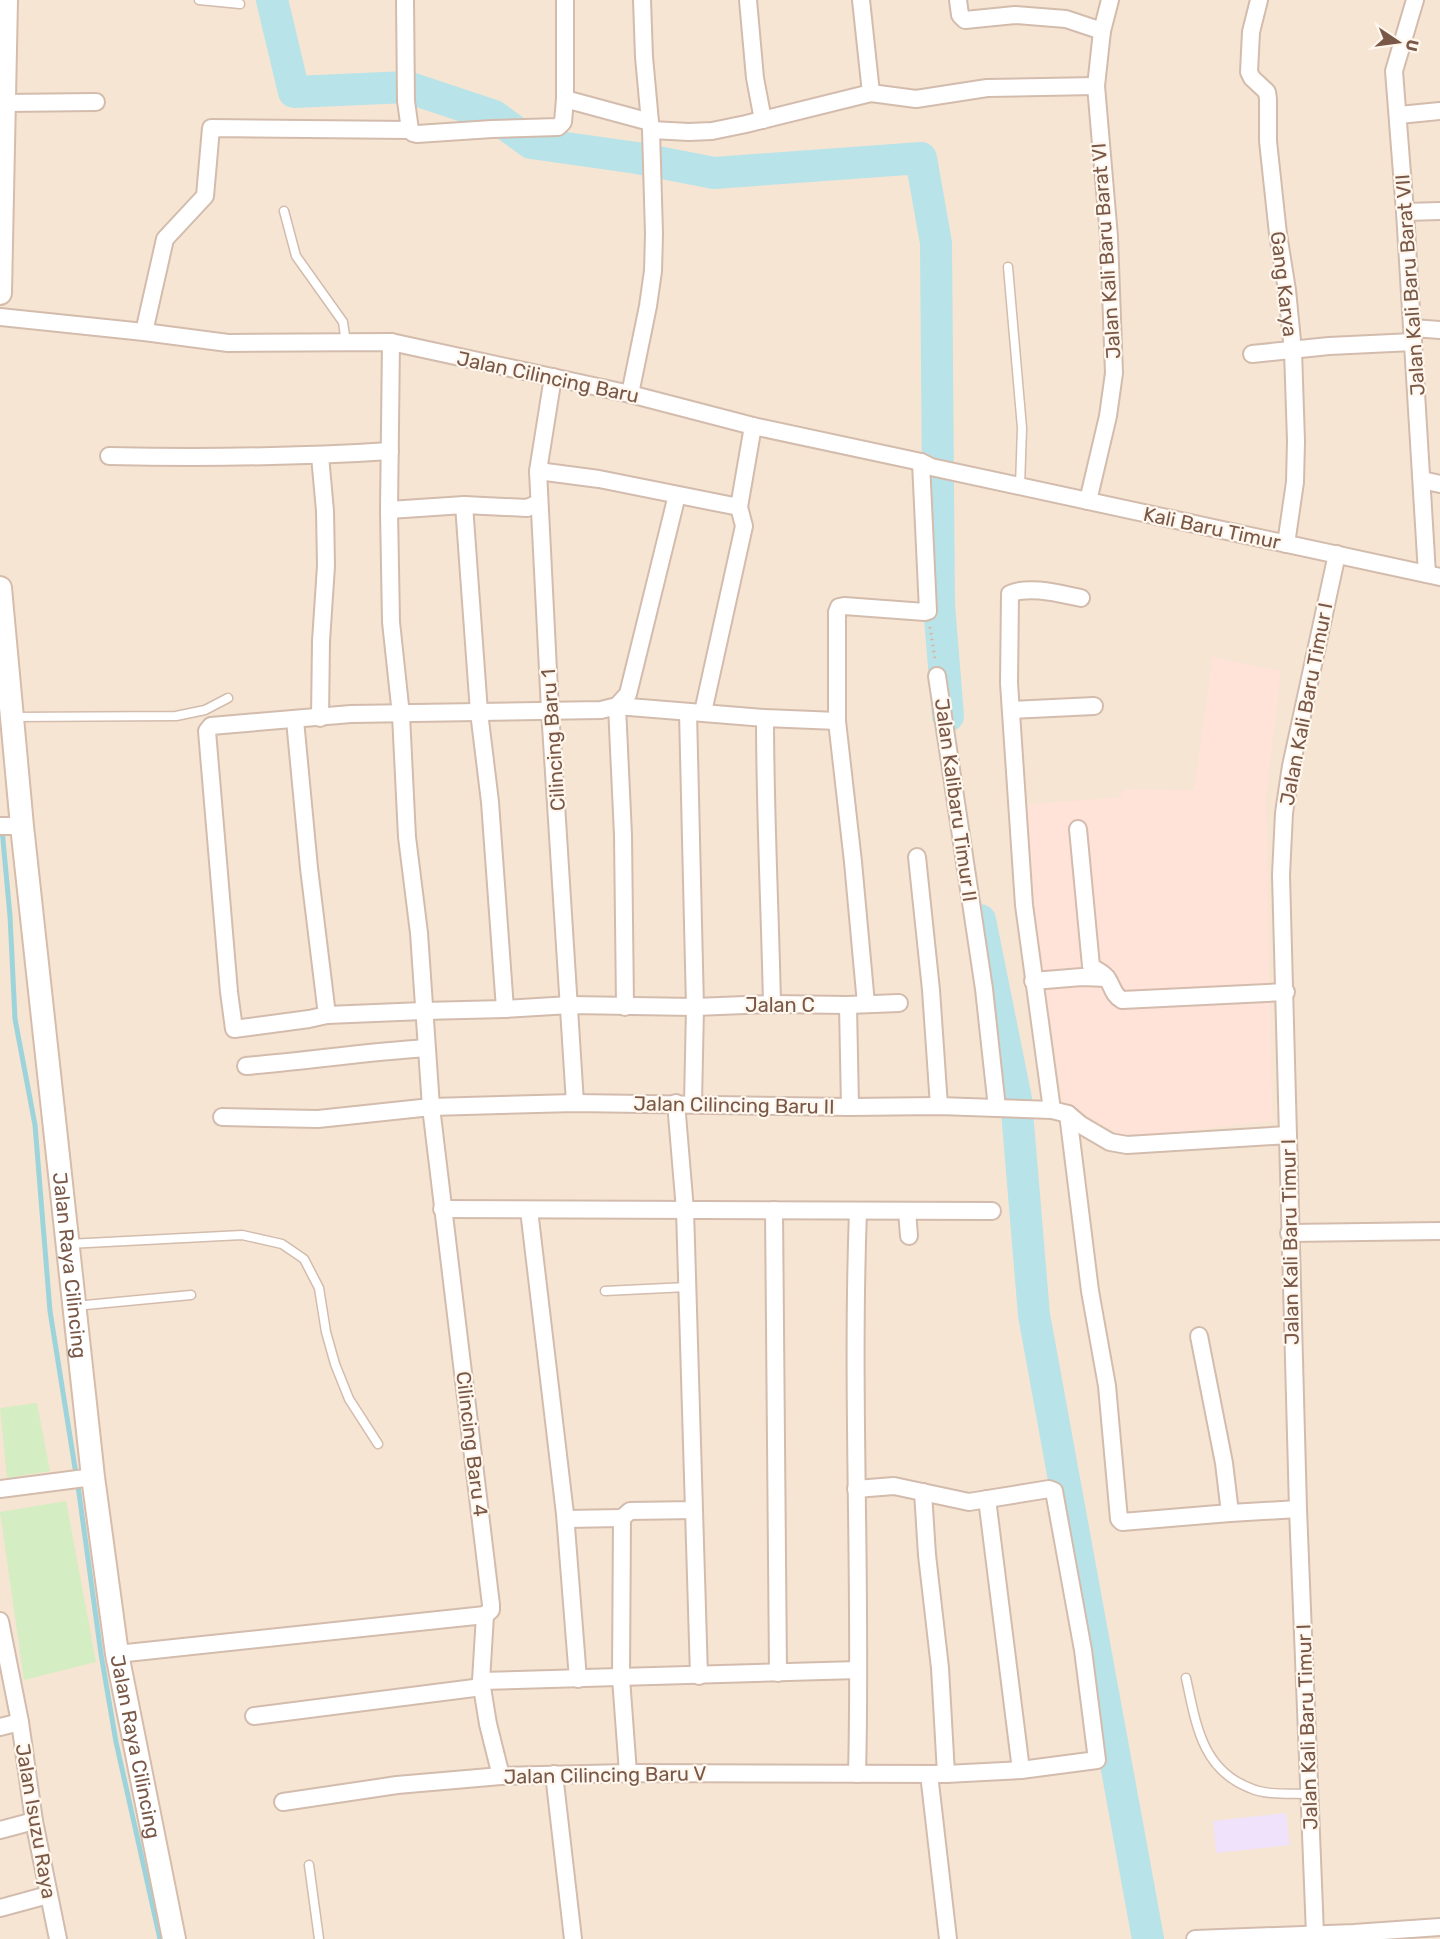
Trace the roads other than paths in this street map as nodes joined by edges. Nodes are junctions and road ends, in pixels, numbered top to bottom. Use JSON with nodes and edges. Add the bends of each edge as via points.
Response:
{"nodes":[{"id":1,"x":6,"y":0,"type":"edge"},
{"id":2,"x":199,"y":0,"type":"edge"},
{"id":3,"x":405,"y":0,"type":"edge"},
{"id":4,"x":566,"y":0,"type":"edge"},
{"id":5,"x":642,"y":0,"type":"edge"},
{"id":6,"x":748,"y":0,"type":"edge"},
{"id":7,"x":861,"y":0,"type":"edge"},
{"id":8,"x":958,"y":0,"type":"edge"},
{"id":9,"x":1110,"y":0,"type":"edge"},
{"id":10,"x":1259,"y":0,"type":"edge"},
{"id":11,"x":1414,"y":0,"type":"edge"},
{"id":12,"x":240,"y":4,"type":"dead end"},
{"id":13,"x":1102,"y":31,"type":"junction"},
{"id":14,"x":1096,"y":86,"type":"junction"},
{"id":15,"x":871,"y":93,"type":"junction"},
{"id":16,"x":565,"y":99,"type":"junction"},
{"id":17,"x":96,"y":102,"type":"dead end"},
{"id":18,"x":4,"y":103,"type":"junction"},
{"id":19,"x":1440,"y":111,"type":"edge"},
{"id":20,"x":1399,"y":115,"type":"junction"},
{"id":21,"x":763,"y":120,"type":"junction"},
{"id":22,"x":411,"y":130,"type":"junction"},
{"id":23,"x":651,"y":132,"type":"junction"},
{"id":24,"x":284,"y":211,"type":"dead end"},
{"id":25,"x":1440,"y":211,"type":"edge"},
{"id":26,"x":1405,"y":212,"type":"junction"},
{"id":27,"x":1008,"y":267,"type":"dead end"},
{"id":28,"x":0,"y":293,"type":"edge"},
{"id":29,"x":0,"y":317,"type":"edge"},
{"id":30,"x":1440,"y":330,"type":"edge"},
{"id":31,"x":144,"y":332,"type":"junction"},
{"id":32,"x":1413,"y":335,"type":"junction"},
{"id":33,"x":391,"y":342,"type":"junction"},
{"id":34,"x":346,"y":344,"type":"junction"},
{"id":35,"x":1293,"y":351,"type":"junction"},
{"id":36,"x":1252,"y":354,"type":"dead end"},
{"id":37,"x":553,"y":377,"type":"junction"},
{"id":38,"x":630,"y":394,"type":"junction"},
{"id":39,"x":753,"y":426,"type":"junction"},
{"id":40,"x":390,"y":451,"type":"junction"},
{"id":41,"x":109,"y":456,"type":"dead end"},
{"id":42,"x":320,"y":456,"type":"junction"},
{"id":43,"x":926,"y":464,"type":"junction"},
{"id":44,"x":538,"y":471,"type":"junction"},
{"id":45,"x":1422,"y":480,"type":"junction"},
{"id":46,"x":1440,"y":484,"type":"edge"},
{"id":47,"x":1020,"y":486,"type":"junction"},
{"id":48,"x":677,"y":495,"type":"junction"},
{"id":49,"x":1088,"y":501,"type":"junction"},
{"id":50,"x":539,"y":503,"type":"junction"},
{"id":51,"x":464,"y":505,"type":"junction"},
{"id":52,"x":739,"y":507,"type":"junction"},
{"id":53,"x":389,"y":510,"type":"junction"},
{"id":54,"x":1286,"y":544,"type":"junction"},
{"id":55,"x":1337,"y":554,"type":"junction"},
{"id":56,"x":1434,"y":575,"type":"edge"},
{"id":57,"x":0,"y":588,"type":"edge"},
{"id":58,"x":1081,"y":598,"type":"dead end"},
{"id":59,"x":937,"y":676,"type":"road end"},
{"id":60,"x":228,"y":698,"type":"dead end"},
{"id":61,"x":616,"y":706,"type":"junction"},
{"id":62,"x":1094,"y":706,"type":"dead end"},
{"id":63,"x":550,"y":710,"type":"junction"},
{"id":64,"x":1011,"y":710,"type":"junction"},
{"id":65,"x":479,"y":712,"type":"junction"},
{"id":66,"x":695,"y":712,"type":"junction"},
{"id":67,"x":401,"y":715,"type":"junction"},
{"id":68,"x":13,"y":717,"type":"junction"},
{"id":69,"x":320,"y":718,"type":"junction"},
{"id":70,"x":765,"y":718,"type":"junction"},
{"id":71,"x":295,"y":720,"type":"junction"},
{"id":72,"x":837,"y":721,"type":"junction"},
{"id":73,"x":12,"y":826,"type":"edge"},
{"id":74,"x":1078,"y":829,"type":"dead end"},
{"id":75,"x":917,"y":857,"type":"dead end"},
{"id":76,"x":1107,"y":978,"type":"junction"},
{"id":77,"x":1034,"y":981,"type":"junction"},
{"id":78,"x":1286,"y":992,"type":"junction"},
{"id":79,"x":899,"y":1003,"type":"dead end"},
{"id":80,"x":772,"y":1004,"type":"junction"},
{"id":81,"x":866,"y":1004,"type":"junction"},
{"id":82,"x":570,"y":1005,"type":"junction"},
{"id":83,"x":848,"y":1005,"type":"junction"},
{"id":84,"x":625,"y":1007,"type":"junction"},
{"id":85,"x":695,"y":1007,"type":"junction"},
{"id":86,"x":505,"y":1009,"type":"junction"},
{"id":87,"x":423,"y":1011,"type":"junction"},
{"id":88,"x":327,"y":1014,"type":"junction"},
{"id":89,"x":426,"y":1048,"type":"junction"},
{"id":90,"x":246,"y":1066,"type":"dead end"},
{"id":91,"x":575,"y":1103,"type":"junction"},
{"id":92,"x":676,"y":1103,"type":"junction"},
{"id":93,"x":693,"y":1104,"type":"junction"},
{"id":94,"x":939,"y":1106,"type":"junction"},
{"id":95,"x":430,"y":1107,"type":"junction"},
{"id":96,"x":850,"y":1107,"type":"junction"},
{"id":97,"x":1000,"y":1108,"type":"junction"},
{"id":98,"x":1052,"y":1111,"type":"junction"},
{"id":99,"x":222,"y":1117,"type":"dead end"},
{"id":100,"x":1288,"y":1135,"type":"junction"},
{"id":101,"x":442,"y":1209,"type":"junction"},
{"id":102,"x":529,"y":1210,"type":"junction"},
{"id":103,"x":685,"y":1210,"type":"junction"},
{"id":104,"x":774,"y":1210,"type":"junction"},
{"id":105,"x":858,"y":1211,"type":"junction"},
{"id":106,"x":907,"y":1211,"type":"junction"},
{"id":107,"x":992,"y":1211,"type":"dead end"},
{"id":108,"x":1440,"y":1231,"type":"edge"},
{"id":109,"x":1289,"y":1233,"type":"junction"},
{"id":110,"x":909,"y":1236,"type":"dead end"},
{"id":111,"x":67,"y":1244,"type":"junction"},
{"id":112,"x":687,"y":1287,"type":"junction"},
{"id":113,"x":605,"y":1291,"type":"dead end"},
{"id":114,"x":191,"y":1295,"type":"dead end"},
{"id":115,"x":74,"y":1306,"type":"junction"},
{"id":116,"x":1199,"y":1336,"type":"dead end"},
{"id":117,"x":378,"y":1444,"type":"dead end"},
{"id":118,"x":88,"y":1478,"type":"junction"},
{"id":119,"x":0,"y":1489,"type":"edge"},
{"id":120,"x":856,"y":1489,"type":"junction"},
{"id":121,"x":923,"y":1492,"type":"junction"},
{"id":122,"x":987,"y":1499,"type":"junction"},
{"id":123,"x":1298,"y":1509,"type":"junction"},
{"id":124,"x":694,"y":1510,"type":"junction"},
{"id":125,"x":1230,"y":1513,"type":"junction"},
{"id":126,"x":622,"y":1518,"type":"junction"},
{"id":127,"x":566,"y":1519,"type":"junction"},
{"id":128,"x":485,"y":1615,"type":"junction"},
{"id":129,"x":0,"y":1621,"type":"edge"},
{"id":130,"x":117,"y":1654,"type":"junction"},
{"id":131,"x":858,"y":1670,"type":"junction"},
{"id":132,"x":778,"y":1673,"type":"junction"},
{"id":133,"x":699,"y":1676,"type":"junction"},
{"id":134,"x":621,"y":1678,"type":"junction"},
{"id":135,"x":1186,"y":1678,"type":"dead end"},
{"id":136,"x":578,"y":1679,"type":"junction"},
{"id":137,"x":481,"y":1684,"type":"junction"},
{"id":138,"x":254,"y":1716,"type":"dead end"},
{"id":139,"x":20,"y":1722,"type":"junction"},
{"id":140,"x":0,"y":1727,"type":"edge"},
{"id":141,"x":1021,"y":1770,"type":"junction"},
{"id":142,"x":628,"y":1773,"type":"junction"},
{"id":143,"x":554,"y":1774,"type":"junction"},
{"id":144,"x":857,"y":1774,"type":"junction"},
{"id":145,"x":937,"y":1774,"type":"junction"},
{"id":146,"x":501,"y":1776,"type":"junction"},
{"id":147,"x":1310,"y":1794,"type":"junction"},
{"id":148,"x":284,"y":1802,"type":"dead end"},
{"id":149,"x":34,"y":1821,"type":"junction"},
{"id":150,"x":0,"y":1830,"type":"edge"},
{"id":151,"x":309,"y":1865,"type":"dead end"},
{"id":152,"x":48,"y":1895,"type":"junction"},
{"id":153,"x":0,"y":1908,"type":"edge"},
{"id":154,"x":1440,"y":1927,"type":"edge"},
{"id":155,"x":1315,"y":1934,"type":"junction"},
{"id":156,"x":1355,"y":1936,"type":"edge"},
{"id":157,"x":58,"y":1939,"type":"edge"},
{"id":158,"x":174,"y":1939,"type":"edge"},
{"id":159,"x":319,"y":1939,"type":"edge"},
{"id":160,"x":573,"y":1939,"type":"edge"},
{"id":161,"x":948,"y":1939,"type":"edge"},
{"id":162,"x":1195,"y":1939,"type":"edge"}],
"edges":[{"from":1,"to":18,"type":"street"},
{"from":2,"to":12,"type":"lane"},
{"from":3,"to":22,"type":"street","via":[[406,101]]},
{"from":4,"to":16,"type":"street"},
{"from":5,"to":23,"type":"street"},
{"from":6,"to":21,"type":"street"},
{"from":7,"to":15,"type":"street"},
{"from":8,"to":13,"type":"street","via":[[960,15],[965,20],[1015,15],[1066,19]]},
{"from":9,"to":13,"type":"street","name":"Jalan Kali Baru Barat VI"},
{"from":10,"to":35,"type":"street","name":"Gang Karya","via":[[1251,32],[1249,72],[1267,92],[1271,165]]},
{"from":11,"to":20,"type":"street","name":"Jalan Kali Baru Barat VII","via":[[1394,71]]},
{"from":13,"to":14,"type":"street","name":"Jalan Kali Baru Barat VI"},
{"from":14,"to":15,"type":"street","via":[[987,88],[916,99]]},
{"from":14,"to":49,"type":"street","name":"Jalan Kali Baru Barat VI","via":[[1109,237],[1114,373]]},
{"from":15,"to":21,"type":"street"},
{"from":16,"to":22,"type":"street","via":[[563,122],[558,128],[417,134]]},
{"from":16,"to":23,"type":"street"},
{"from":17,"to":18,"type":"street"},
{"from":18,"to":28,"type":"street"},
{"from":19,"to":20,"type":"street"},
{"from":20,"to":26,"type":"street","name":"Jalan Kali Baru Barat VII"},
{"from":21,"to":23,"type":"street","via":[[701,132]]},
{"from":22,"to":31,"type":"street","via":[[211,128],[205,196],[165,239]]},
{"from":23,"to":38,"type":"street","via":[[653,271]]},
{"from":24,"to":34,"type":"lane","via":[[296,256],[343,322]]},
{"from":25,"to":26,"type":"street"},
{"from":26,"to":32,"type":"street","name":"Jalan Kali Baru Barat VII"},
{"from":27,"to":47,"type":"lane","via":[[1022,428]]},
{"from":29,"to":31,"type":"street","name":"Jalan Cilincing Baru"},
{"from":30,"to":32,"type":"street"},
{"from":31,"to":34,"type":"street","name":"Jalan Cilincing Baru","via":[[228,343]]},
{"from":32,"to":35,"type":"street"},
{"from":32,"to":45,"type":"street","name":"Jalan Kali Baru Barat VII"},
{"from":33,"to":34,"type":"street","name":"Jalan Cilincing Baru"},
{"from":33,"to":37,"type":"street","name":"Jalan Cilincing Baru"},
{"from":33,"to":40,"type":"street","name":"Cilincing Baru 4"},
{"from":35,"to":36,"type":"street"},
{"from":35,"to":54,"type":"street","name":"Gang Karya","via":[[1295,482]]},
{"from":37,"to":38,"type":"street","name":"Jalan Cilincing Baru"},
{"from":37,"to":44,"type":"street","name":"Cilincing Baru 1"},
{"from":38,"to":39,"type":"street","name":"Jalan Cilincing Baru"},
{"from":39,"to":43,"type":"street","name":"Jalan Cilincing Baru"},
{"from":39,"to":52,"type":"street"},
{"from":40,"to":42,"type":"street"},
{"from":40,"to":53,"type":"street","name":"Cilincing Baru 4"},
{"from":41,"to":42,"type":"street"},
{"from":42,"to":69,"type":"street","via":[[326,566]]},
{"from":43,"to":47,"type":"street","name":"Jalan Cilincing Baru"},
{"from":43,"to":72,"type":"street","via":[[928,611],[839,607]]},
{"from":44,"to":48,"type":"street","via":[[599,478]]},
{"from":44,"to":50,"type":"street","name":"Cilincing Baru 1"},
{"from":45,"to":46,"type":"street"},
{"from":45,"to":56,"type":"street","name":"Jalan Kali Baru Barat VII"},
{"from":47,"to":49,"type":"street","name":"Jalan Cilincing Baru"},
{"from":48,"to":52,"type":"street"},
{"from":48,"to":61,"type":"street","via":[[628,694]]},
{"from":49,"to":54,"type":"street","name":"Kali Baru Timur"},
{"from":50,"to":51,"type":"street","via":[[526,508]]},
{"from":50,"to":63,"type":"street","name":"Cilincing Baru 1"},
{"from":51,"to":53,"type":"street"},
{"from":51,"to":65,"type":"street"},
{"from":52,"to":66,"type":"street","via":[[744,526]]},
{"from":53,"to":67,"type":"street","name":"Cilincing Baru 4","via":[[391,622]]},
{"from":54,"to":55,"type":"street","name":"Kali Baru Timur"},
{"from":55,"to":56,"type":"street","name":"Jalan Kali Baru Barat VII"},
{"from":55,"to":78,"type":"street","name":"Jalan Kali Baru Timur I","via":[[1284,813],[1281,875]]},
{"from":57,"to":68,"type":"street","name":"Jalan Raya Cilincing"},
{"from":58,"to":64,"type":"street","via":[[1017,590],[1010,594]]},
{"from":59,"to":97,"type":"street","name":"Jalan Kalibaru Timur II"},
{"from":60,"to":68,"type":"lane","via":[[205,710],[176,716]]},
{"from":61,"to":63,"type":"street","via":[[601,710]]},
{"from":61,"to":66,"type":"street"},
{"from":61,"to":84,"type":"street","via":[[623,835]]},
{"from":62,"to":64,"type":"street"},
{"from":63,"to":65,"type":"street"},
{"from":63,"to":82,"type":"street","name":"Cilincing Baru 1"},
{"from":64,"to":77,"type":"street","via":[[1024,905]]},
{"from":65,"to":67,"type":"street"},
{"from":65,"to":86,"type":"street","via":[[490,802]]},
{"from":66,"to":70,"type":"street"},
{"from":66,"to":85,"type":"street"},
{"from":67,"to":69,"type":"street"},
{"from":67,"to":87,"type":"street","name":"Cilincing Baru 4","via":[[407,837]]},
{"from":68,"to":73,"type":"street","name":"Jalan Raya Cilincing"},
{"from":69,"to":71,"type":"street"},
{"from":70,"to":72,"type":"street"},
{"from":70,"to":80,"type":"street"},
{"from":71,"to":88,"type":"street"},
{"from":71,"to":88,"type":"street","name":"Jalan C","via":[[208,728],[229,992],[235,1029]]},
{"from":72,"to":81,"type":"street"},
{"from":73,"to":111,"type":"street","name":"Jalan Raya Cilincing"},
{"from":74,"to":76,"type":"street","via":[[1091,966]]},
{"from":75,"to":94,"type":"street"},
{"from":76,"to":77,"type":"street"},
{"from":76,"to":78,"type":"street","via":[[1122,1000]]},
{"from":77,"to":98,"type":"street"},
{"from":78,"to":100,"type":"street","name":"Jalan Kali Baru Timur I"},
{"from":79,"to":81,"type":"street","name":"Jalan C"},
{"from":80,"to":83,"type":"street","name":"Jalan C"},
{"from":80,"to":85,"type":"street","name":"Jalan C"},
{"from":81,"to":83,"type":"street","name":"Jalan C"},
{"from":82,"to":84,"type":"street","name":"Jalan C"},
{"from":82,"to":86,"type":"street","name":"Jalan C"},
{"from":82,"to":91,"type":"street","name":"Cilincing Baru 1"},
{"from":83,"to":96,"type":"street"},
{"from":84,"to":85,"type":"street","name":"Jalan C"},
{"from":85,"to":93,"type":"street"},
{"from":86,"to":87,"type":"street","name":"Jalan C"},
{"from":87,"to":88,"type":"street","name":"Jalan C"},
{"from":87,"to":89,"type":"street","name":"Cilincing Baru 4"},
{"from":89,"to":90,"type":"street"},
{"from":89,"to":95,"type":"street","name":"Cilincing Baru 4"},
{"from":91,"to":92,"type":"street","name":"Jalan Cilincing Baru II"},
{"from":91,"to":95,"type":"street","name":"Jalan Cilincing Baru II"},
{"from":92,"to":93,"type":"street","name":"Jalan Cilincing Baru II"},
{"from":92,"to":103,"type":"street"},
{"from":93,"to":96,"type":"street","name":"Jalan Cilincing Baru II"},
{"from":94,"to":96,"type":"street","name":"Jalan Cilincing Baru II"},
{"from":94,"to":97,"type":"street","name":"Jalan Cilincing Baru II"},
{"from":95,"to":99,"type":"street","name":"Jalan Cilincing Baru II","via":[[318,1119]]},
{"from":95,"to":101,"type":"street","name":"Cilincing Baru 4"},
{"from":97,"to":98,"type":"street","name":"Jalan Cilincing Baru II"},
{"from":98,"to":100,"type":"street","via":[[1110,1142],[1127,1145]]},
{"from":98,"to":125,"type":"street","via":[[1107,1386],[1119,1519],[1122,1522]]},
{"from":100,"to":109,"type":"street","name":"Jalan Kali Baru Timur I"},
{"from":101,"to":102,"type":"street"},
{"from":101,"to":128,"type":"street","name":"Cilincing Baru 4","via":[[488,1571],[491,1610]]},
{"from":102,"to":103,"type":"street"},
{"from":102,"to":127,"type":"street"},
{"from":103,"to":104,"type":"street"},
{"from":103,"to":112,"type":"street"},
{"from":104,"to":105,"type":"street"},
{"from":104,"to":132,"type":"street"},
{"from":105,"to":106,"type":"street"},
{"from":105,"to":120,"type":"street"},
{"from":106,"to":107,"type":"street"},
{"from":106,"to":110,"type":"street"},
{"from":108,"to":109,"type":"street"},
{"from":109,"to":123,"type":"street","name":"Jalan Kali Baru Timur I"},
{"from":111,"to":115,"type":"street","name":"Jalan Raya Cilincing"},
{"from":111,"to":117,"type":"lane","via":[[242,1235],[282,1244],[304,1259],[319,1288],[335,1364],[349,1399]]},
{"from":112,"to":113,"type":"lane"},
{"from":112,"to":124,"type":"street"},
{"from":114,"to":115,"type":"lane"},
{"from":115,"to":118,"type":"street","name":"Jalan Raya Cilincing"},
{"from":116,"to":125,"type":"street"},
{"from":118,"to":119,"type":"street"},
{"from":118,"to":130,"type":"street","name":"Jalan Raya Cilincing"},
{"from":120,"to":121,"type":"street","via":[[894,1486]]},
{"from":120,"to":131,"type":"street"},
{"from":121,"to":122,"type":"street","via":[[969,1502]]},
{"from":121,"to":145,"type":"street","via":[[940,1668]]},
{"from":122,"to":141,"type":"street"},
{"from":122,"to":141,"type":"street","name":"Jalan Cilincing Baru V","via":[[1054,1491],[1083,1650],[1097,1760]]},
{"from":123,"to":125,"type":"street"},
{"from":123,"to":147,"type":"street","name":"Jalan Kali Baru Timur I"},
{"from":124,"to":126,"type":"street","via":[[630,1511]]},
{"from":124,"to":133,"type":"street"},
{"from":126,"to":127,"type":"street"},
{"from":126,"to":134,"type":"street"},
{"from":127,"to":136,"type":"street"},
{"from":128,"to":130,"type":"street"},
{"from":128,"to":137,"type":"street","name":"Cilincing Baru 4"},
{"from":129,"to":139,"type":"street"},
{"from":130,"to":158,"type":"street","name":"Jalan Raya Cilincing"},
{"from":131,"to":132,"type":"street"},
{"from":131,"to":144,"type":"street"},
{"from":132,"to":133,"type":"street"},
{"from":133,"to":134,"type":"street"},
{"from":134,"to":136,"type":"street"},
{"from":134,"to":142,"type":"street"},
{"from":135,"to":147,"type":"lane","via":[[1204,1748],[1223,1772],[1250,1788]]},
{"from":136,"to":137,"type":"street"},
{"from":137,"to":138,"type":"street"},
{"from":137,"to":146,"type":"street","name":"Cilincing Baru 4"},
{"from":139,"to":140,"type":"street","name":"Jalan Isuzu Raya"},
{"from":139,"to":149,"type":"street","name":"Jalan Isuzu Raya"},
{"from":141,"to":145,"type":"street","name":"Jalan Cilincing Baru V"},
{"from":142,"to":143,"type":"street","name":"Jalan Cilincing Baru V"},
{"from":142,"to":144,"type":"street","name":"Jalan Cilincing Baru V"},
{"from":143,"to":146,"type":"street","name":"Jalan Cilincing Baru V"},
{"from":143,"to":160,"type":"street"},
{"from":144,"to":145,"type":"street","name":"Jalan Cilincing Baru V"},
{"from":145,"to":161,"type":"street"},
{"from":146,"to":148,"type":"street","name":"Jalan Cilincing Baru V","via":[[398,1785]]},
{"from":147,"to":155,"type":"street","name":"Jalan Kali Baru Timur I"},
{"from":149,"to":150,"type":"street"},
{"from":149,"to":152,"type":"street","name":"Jalan Isuzu Raya"},
{"from":151,"to":159,"type":"lane"},
{"from":152,"to":153,"type":"street"},
{"from":152,"to":157,"type":"street","name":"Jalan Isuzu Raya"},
{"from":154,"to":156,"type":"street"},
{"from":155,"to":156,"type":"street"},
{"from":155,"to":162,"type":"street"}]}
